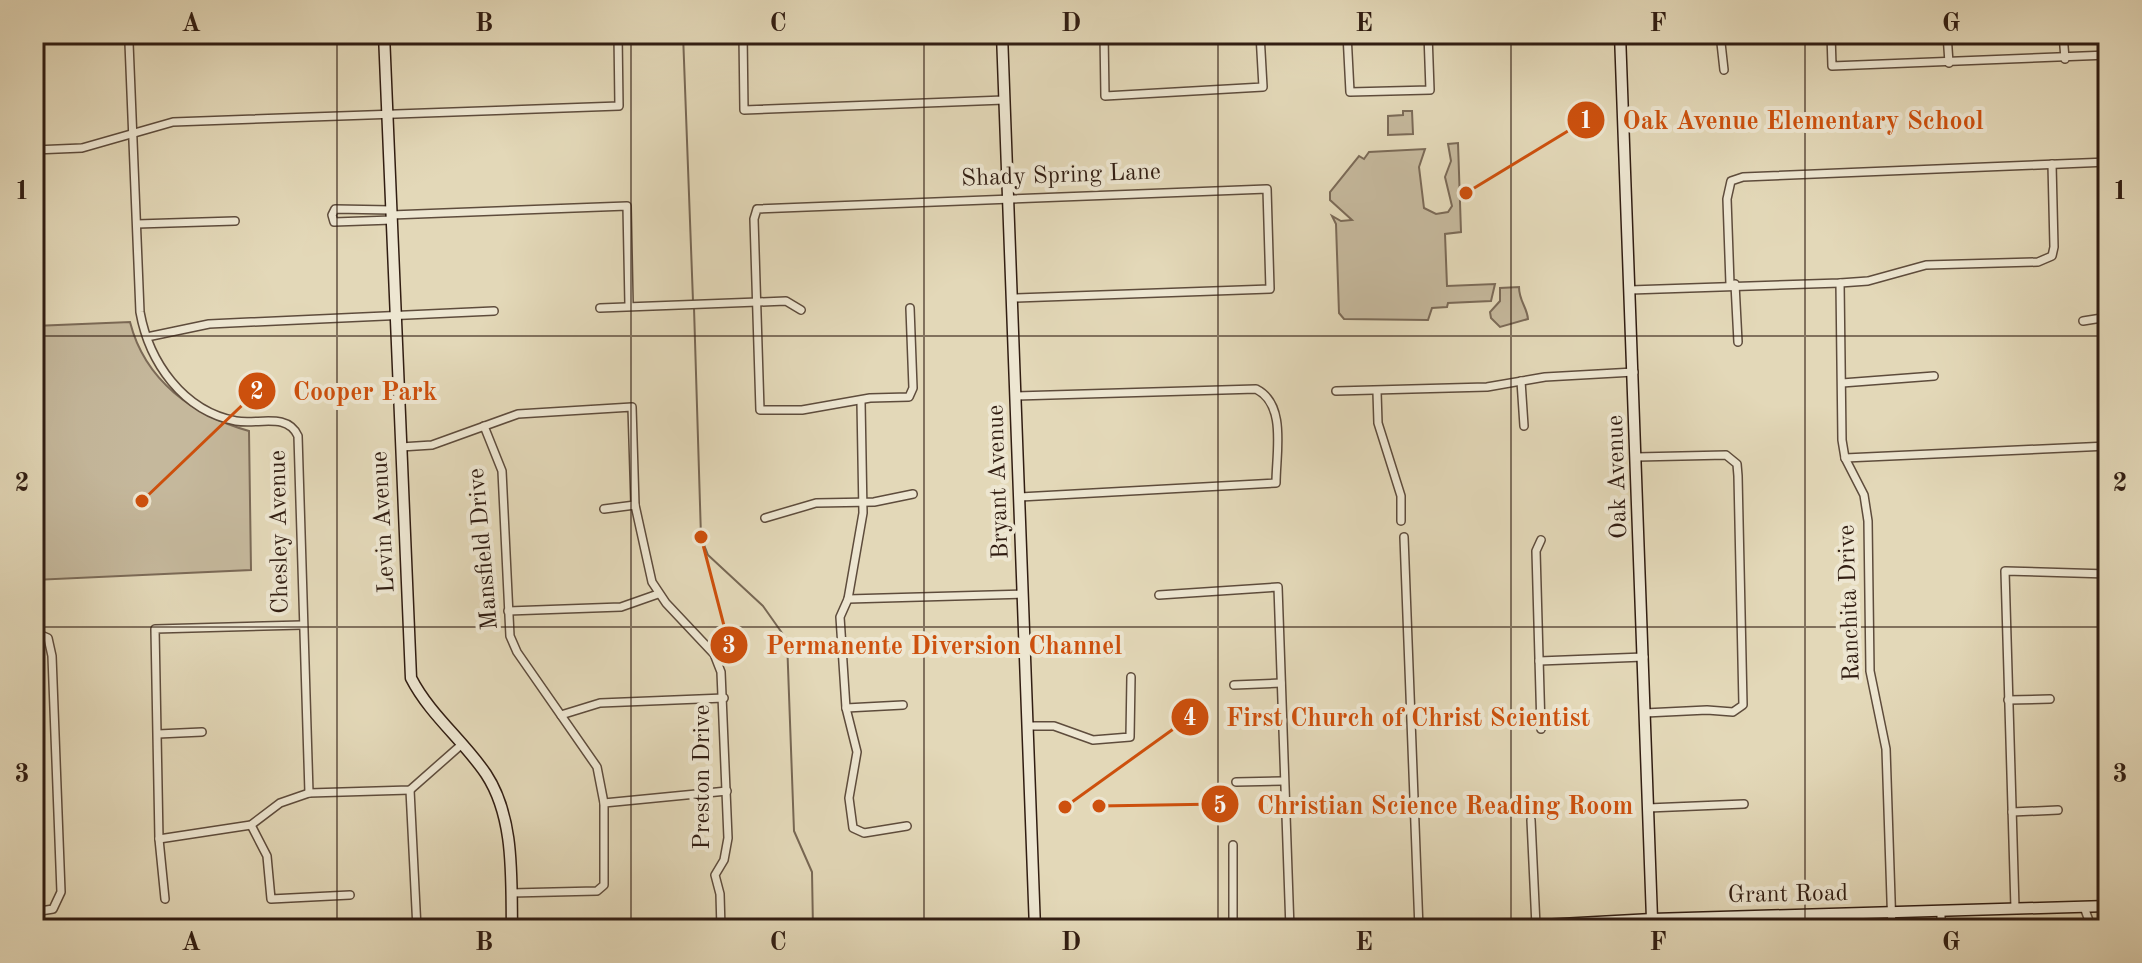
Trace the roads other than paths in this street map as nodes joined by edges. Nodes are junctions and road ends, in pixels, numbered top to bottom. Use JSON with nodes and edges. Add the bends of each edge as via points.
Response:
{"nodes":[{"id":1,"x":133,"y":34,"type":"edge"},
{"id":2,"x":384,"y":34,"type":"edge"},
{"id":3,"x":618,"y":34,"type":"edge"},
{"id":4,"x":743,"y":34,"type":"edge"},
{"id":5,"x":1002,"y":34,"type":"edge"},
{"id":6,"x":1104,"y":34,"type":"edge"},
{"id":7,"x":1260,"y":34,"type":"edge"},
{"id":8,"x":1347,"y":34,"type":"edge"},
{"id":9,"x":1428,"y":34,"type":"edge"},
{"id":10,"x":1620,"y":34,"type":"edge"},
{"id":11,"x":1720,"y":34,"type":"edge"},
{"id":12,"x":1831,"y":34,"type":"edge"},
{"id":13,"x":1947,"y":34,"type":"edge"},
{"id":14,"x":2063,"y":34,"type":"edge"},
{"id":15,"x":2108,"y":55,"type":"edge"},
{"id":16,"x":2065,"y":59,"type":"junction"},
{"id":17,"x":1949,"y":63,"type":"junction"},
{"id":18,"x":1724,"y":70,"type":"dead end"},
{"id":19,"x":1004,"y":100,"type":"junction"},
{"id":20,"x":386,"y":114,"type":"junction"},
{"id":21,"x":132,"y":131,"type":"junction"},
{"id":22,"x":34,"y":150,"type":"edge"},
{"id":23,"x":2108,"y":162,"type":"edge"},
{"id":24,"x":2052,"y":164,"type":"junction"},
{"id":25,"x":1009,"y":198,"type":"junction"},
{"id":26,"x":356,"y":212,"type":"junction"},
{"id":27,"x":391,"y":215,"type":"junction"},
{"id":28,"x":235,"y":221,"type":"dead end"},
{"id":29,"x":356,"y":221,"type":"junction"},
{"id":30,"x":137,"y":224,"type":"junction"},
{"id":31,"x":1840,"y":283,"type":"junction"},
{"id":32,"x":1732,"y":284,"type":"junction"},
{"id":33,"x":1630,"y":290,"type":"junction"},
{"id":34,"x":1013,"y":298,"type":"junction"},
{"id":35,"x":757,"y":302,"type":"junction"},
{"id":36,"x":629,"y":305,"type":"junction"},
{"id":37,"x":600,"y":308,"type":"dead end"},
{"id":38,"x":910,"y":308,"type":"dead end"},
{"id":39,"x":801,"y":310,"type":"dead end"},
{"id":40,"x":494,"y":311,"type":"dead end"},
{"id":41,"x":395,"y":314,"type":"junction"},
{"id":42,"x":2108,"y":317,"type":"edge"},
{"id":43,"x":2083,"y":321,"type":"dead end"},
{"id":44,"x":147,"y":337,"type":"junction"},
{"id":45,"x":1738,"y":342,"type":"dead end"},
{"id":46,"x":1634,"y":372,"type":"junction"},
{"id":47,"x":1934,"y":376,"type":"dead end"},
{"id":48,"x":1521,"y":381,"type":"junction"},
{"id":49,"x":1842,"y":383,"type":"junction"},
{"id":50,"x":1336,"y":391,"type":"dead end"},
{"id":51,"x":1377,"y":392,"type":"junction"},
{"id":52,"x":1016,"y":396,"type":"junction"},
{"id":53,"x":861,"y":402,"type":"junction"},
{"id":54,"x":484,"y":426,"type":"junction"},
{"id":55,"x":1524,"y":426,"type":"dead end"},
{"id":56,"x":2108,"y":446,"type":"edge"},
{"id":57,"x":401,"y":447,"type":"junction"},
{"id":58,"x":1637,"y":457,"type":"junction"},
{"id":59,"x":1845,"y":458,"type":"junction"},
{"id":60,"x":913,"y":494,"type":"dead end"},
{"id":61,"x":1020,"y":497,"type":"junction"},
{"id":62,"x":864,"y":502,"type":"junction"},
{"id":63,"x":635,"y":505,"type":"junction"},
{"id":64,"x":604,"y":509,"type":"dead end"},
{"id":65,"x":765,"y":518,"type":"dead end"},
{"id":66,"x":1401,"y":521,"type":"dead end"},
{"id":67,"x":1404,"y":537,"type":"dead end"},
{"id":68,"x":1541,"y":540,"type":"dead end"},
{"id":69,"x":2108,"y":574,"type":"edge"},
{"id":70,"x":658,"y":594,"type":"junction"},
{"id":71,"x":1023,"y":594,"type":"junction"},
{"id":72,"x":1159,"y":595,"type":"dead end"},
{"id":73,"x":848,"y":599,"type":"junction"},
{"id":74,"x":508,"y":611,"type":"junction"},
{"id":75,"x":302,"y":625,"type":"junction"},
{"id":76,"x":34,"y":632,"type":"edge"},
{"id":77,"x":1644,"y":657,"type":"junction"},
{"id":78,"x":1539,"y":661,"type":"junction"},
{"id":79,"x":1131,"y":677,"type":"dead end"},
{"id":80,"x":1281,"y":683,"type":"junction"},
{"id":81,"x":1234,"y":685,"type":"dead end"},
{"id":82,"x":724,"y":698,"type":"junction"},
{"id":83,"x":2050,"y":699,"type":"dead end"},
{"id":84,"x":2008,"y":700,"type":"junction"},
{"id":85,"x":903,"y":705,"type":"dead end"},
{"id":86,"x":846,"y":708,"type":"junction"},
{"id":87,"x":1645,"y":713,"type":"junction"},
{"id":88,"x":561,"y":715,"type":"junction"},
{"id":89,"x":1029,"y":726,"type":"junction"},
{"id":90,"x":1541,"y":729,"type":"dead end"},
{"id":91,"x":202,"y":732,"type":"dead end"},
{"id":92,"x":158,"y":734,"type":"junction"},
{"id":93,"x":461,"y":745,"type":"junction"},
{"id":94,"x":1283,"y":781,"type":"junction"},
{"id":95,"x":1236,"y":782,"type":"dead end"},
{"id":96,"x":410,"y":790,"type":"junction"},
{"id":97,"x":727,"y":791,"type":"junction"},
{"id":98,"x":309,"y":793,"type":"junction"},
{"id":99,"x":604,"y":803,"type":"junction"},
{"id":100,"x":1744,"y":804,"type":"dead end"},
{"id":101,"x":1648,"y":808,"type":"junction"},
{"id":102,"x":2058,"y":810,"type":"dead end"},
{"id":103,"x":2012,"y":812,"type":"junction"},
{"id":104,"x":1531,"y":820,"type":"dead end"},
{"id":105,"x":251,"y":825,"type":"junction"},
{"id":106,"x":907,"y":826,"type":"dead end"},
{"id":107,"x":159,"y":839,"type":"junction"},
{"id":108,"x":1233,"y":845,"type":"dead end"},
{"id":109,"x":511,"y":893,"type":"junction"},
{"id":110,"x":350,"y":895,"type":"dead end"},
{"id":111,"x":165,"y":899,"type":"dead end"},
{"id":112,"x":2108,"y":906,"type":"edge"},
{"id":113,"x":2084,"y":907,"type":"junction"},
{"id":114,"x":2015,"y":908,"type":"junction"},
{"id":115,"x":1941,"y":911,"type":"junction"},
{"id":116,"x":34,"y":912,"type":"edge"},
{"id":117,"x":1891,"y":913,"type":"junction"},
{"id":118,"x":1652,"y":919,"type":"junction"},
{"id":119,"x":1712,"y":923,"type":"edge"},
{"id":120,"x":1530,"y":927,"type":"edge"},
{"id":121,"x":1892,"y":927,"type":"edge"},
{"id":122,"x":417,"y":929,"type":"edge"},
{"id":123,"x":512,"y":929,"type":"edge"},
{"id":124,"x":721,"y":929,"type":"edge"},
{"id":125,"x":1035,"y":929,"type":"edge"},
{"id":126,"x":1233,"y":929,"type":"edge"},
{"id":127,"x":1290,"y":929,"type":"edge"},
{"id":128,"x":1419,"y":929,"type":"edge"},
{"id":129,"x":1470,"y":929,"type":"edge"},
{"id":130,"x":1941,"y":929,"type":"edge"},
{"id":131,"x":2092,"y":929,"type":"edge"}],
"edges":[{"from":1,"to":21,"type":"street","name":"Chesley Avenue"},
{"from":2,"to":20,"type":"street","name":"Levin Avenue"},
{"from":3,"to":20,"type":"street","via":[[619,106]]},
{"from":4,"to":19,"type":"street","via":[[744,110]]},
{"from":5,"to":19,"type":"street","name":"Bryant Avenue"},
{"from":6,"to":7,"type":"street","via":[[1105,96],[1263,87]]},
{"from":8,"to":9,"type":"street","via":[[1350,92],[1430,90]]},
{"from":10,"to":33,"type":"street","name":"Oak Avenue"},
{"from":11,"to":18,"type":"street"},
{"from":12,"to":17,"type":"street","via":[[1832,66]]},
{"from":13,"to":17,"type":"street"},
{"from":14,"to":16,"type":"street"},
{"from":15,"to":16,"type":"street"},
{"from":16,"to":17,"type":"street"},
{"from":19,"to":25,"type":"street","name":"Bryant Avenue"},
{"from":20,"to":21,"type":"street","via":[[173,122]]},
{"from":20,"to":27,"type":"street","name":"Levin Avenue"},
{"from":21,"to":22,"type":"street","via":[[82,148]]},
{"from":21,"to":30,"type":"street","name":"Chesley Avenue"},
{"from":23,"to":24,"type":"street"},
{"from":24,"to":31,"type":"street","via":[[2052,256],[2038,262],[1926,265]]},
{"from":24,"to":32,"type":"street","via":[[1731,181],[1727,199]]},
{"from":25,"to":34,"type":"street","name":"Bryant Avenue"},
{"from":25,"to":34,"type":"street","name":"Shady Spring Lane","via":[[1267,189],[1270,289]]},
{"from":25,"to":35,"type":"street","name":"Shady Spring Lane","via":[[757,209]]},
{"from":26,"to":27,"type":"street"},
{"from":26,"to":29,"type":"street"},
{"from":26,"to":29,"type":"street","via":[[335,209],[332,215],[334,222]]},
{"from":27,"to":29,"type":"street"},
{"from":27,"to":36,"type":"street","via":[[627,206]]},
{"from":27,"to":41,"type":"street","name":"Levin Avenue"},
{"from":28,"to":30,"type":"street"},
{"from":30,"to":44,"type":"street","name":"Chesley Avenue","via":[[140,312]]},
{"from":31,"to":32,"type":"street"},
{"from":31,"to":49,"type":"street","name":"Ranchita Drive"},
{"from":32,"to":33,"type":"street"},
{"from":32,"to":45,"type":"street"},
{"from":33,"to":46,"type":"street","name":"Oak Avenue"},
{"from":34,"to":52,"type":"street","name":"Bryant Avenue"},
{"from":35,"to":36,"type":"street"},
{"from":35,"to":39,"type":"street","via":[[786,301]]},
{"from":35,"to":53,"type":"street","via":[[760,410]]},
{"from":36,"to":37,"type":"street"},
{"from":38,"to":53,"type":"street","via":[[912,393]]},
{"from":40,"to":41,"type":"street"},
{"from":41,"to":44,"type":"street","via":[[198,325]]},
{"from":41,"to":57,"type":"street","name":"Levin Avenue"},
{"from":42,"to":43,"type":"street"},
{"from":44,"to":75,"type":"street","name":"Chesley Avenue","via":[[163,373],[207,410],[239,421],[279,421],[295,430]]},
{"from":46,"to":48,"type":"street"},
{"from":46,"to":58,"type":"street","name":"Oak Avenue"},
{"from":47,"to":49,"type":"street"},
{"from":48,"to":51,"type":"street"},
{"from":48,"to":55,"type":"street"},
{"from":49,"to":59,"type":"street","name":"Ranchita Drive"},
{"from":50,"to":51,"type":"street"},
{"from":51,"to":66,"type":"street","via":[[1378,423],[1401,496]]},
{"from":52,"to":61,"type":"street","name":"Bryant Avenue"},
{"from":52,"to":61,"type":"street","via":[[1256,389],[1269,395],[1276,407],[1276,483]]},
{"from":53,"to":62,"type":"street"},
{"from":54,"to":57,"type":"street","name":"Preston Drive","via":[[432,445]]},
{"from":54,"to":63,"type":"street","name":"Preston Drive","via":[[518,414],[632,407]]},
{"from":54,"to":74,"type":"street","name":"Mansfield Drive","via":[[502,471]]},
{"from":56,"to":59,"type":"street"},
{"from":57,"to":93,"type":"street","name":"Levin Avenue","via":[[411,678]]},
{"from":58,"to":77,"type":"street","name":"Oak Avenue"},
{"from":58,"to":87,"type":"street","via":[[1726,455],[1737,464],[1738,476],[1743,705],[1733,712]]},
{"from":59,"to":117,"type":"street","name":"Ranchita Drive","via":[[1864,495],[1868,521],[1870,671],[1886,749]]},
{"from":60,"to":62,"type":"street"},
{"from":61,"to":71,"type":"street","name":"Bryant Avenue"},
{"from":62,"to":65,"type":"street","via":[[816,503]]},
{"from":62,"to":73,"type":"street"},
{"from":63,"to":64,"type":"street"},
{"from":63,"to":70,"type":"street","name":"Preston Drive"},
{"from":67,"to":128,"type":"street"},
{"from":68,"to":78,"type":"street","via":[[1536,551]]},
{"from":69,"to":84,"type":"street","via":[[2005,571]]},
{"from":70,"to":74,"type":"street","via":[[621,607]]},
{"from":70,"to":82,"type":"street","name":"Preston Drive","via":[[714,654]]},
{"from":71,"to":73,"type":"street"},
{"from":71,"to":89,"type":"street","name":"Bryant Avenue"},
{"from":72,"to":80,"type":"street","via":[[1278,587]]},
{"from":73,"to":86,"type":"street","via":[[840,617]]},
{"from":74,"to":88,"type":"street","name":"Mansfield Drive","via":[[517,652]]},
{"from":75,"to":92,"type":"street","via":[[155,629]]},
{"from":75,"to":98,"type":"street","name":"Chesley Avenue"},
{"from":76,"to":116,"type":"street","via":[[48,638],[52,656],[61,892],[53,909]]},
{"from":77,"to":78,"type":"street"},
{"from":77,"to":87,"type":"street","name":"Oak Avenue"},
{"from":78,"to":90,"type":"street"},
{"from":79,"to":89,"type":"street","via":[[1130,737],[1093,740],[1054,726]]},
{"from":80,"to":81,"type":"street"},
{"from":80,"to":94,"type":"street"},
{"from":82,"to":88,"type":"street","via":[[600,703]]},
{"from":82,"to":97,"type":"street","name":"Preston Drive"},
{"from":83,"to":84,"type":"street"},
{"from":84,"to":103,"type":"street"},
{"from":85,"to":86,"type":"street"},
{"from":86,"to":106,"type":"street","via":[[857,752],[849,798],[853,828],[864,833]]},
{"from":87,"to":101,"type":"street","name":"Oak Avenue"},
{"from":88,"to":99,"type":"street","name":"Mansfield Drive","via":[[597,767]]},
{"from":89,"to":125,"type":"street","name":"Bryant Avenue"},
{"from":91,"to":92,"type":"street"},
{"from":92,"to":107,"type":"street"},
{"from":93,"to":96,"type":"street"},
{"from":93,"to":109,"type":"street","name":"Levin Avenue","via":[[499,797],[507,828]]},
{"from":94,"to":95,"type":"street"},
{"from":94,"to":127,"type":"street"},
{"from":96,"to":98,"type":"street"},
{"from":96,"to":122,"type":"street"},
{"from":97,"to":99,"type":"street"},
{"from":97,"to":124,"type":"street","name":"Preston Drive","via":[[728,838],[715,875]]},
{"from":98,"to":105,"type":"street","via":[[280,803]]},
{"from":99,"to":109,"type":"street","name":"Mansfield Drive","via":[[604,885],[597,891]]},
{"from":100,"to":101,"type":"street"},
{"from":101,"to":118,"type":"street","name":"Oak Avenue"},
{"from":102,"to":103,"type":"street"},
{"from":103,"to":114,"type":"street"},
{"from":104,"to":120,"type":"street"},
{"from":105,"to":107,"type":"street"},
{"from":105,"to":110,"type":"street","via":[[267,856],[271,899]]},
{"from":107,"to":111,"type":"street"},
{"from":108,"to":126,"type":"street"},
{"from":109,"to":123,"type":"street","name":"Levin Avenue"},
{"from":112,"to":113,"type":"street","name":"Grant Road"},
{"from":113,"to":114,"type":"street","name":"Grant Road"},
{"from":113,"to":131,"type":"street"},
{"from":114,"to":115,"type":"street","name":"Grant Road"},
{"from":115,"to":117,"type":"street","name":"Grant Road"},
{"from":115,"to":130,"type":"street"},
{"from":117,"to":119,"type":"street","name":"Grant Road"},
{"from":117,"to":121,"type":"street","name":"Ranchita Drive"},
{"from":118,"to":119,"type":"street","name":"Grant Road"},
{"from":118,"to":120,"type":"street","name":"Grant Road"},
{"from":120,"to":129,"type":"street","name":"Grant Road"}]}
